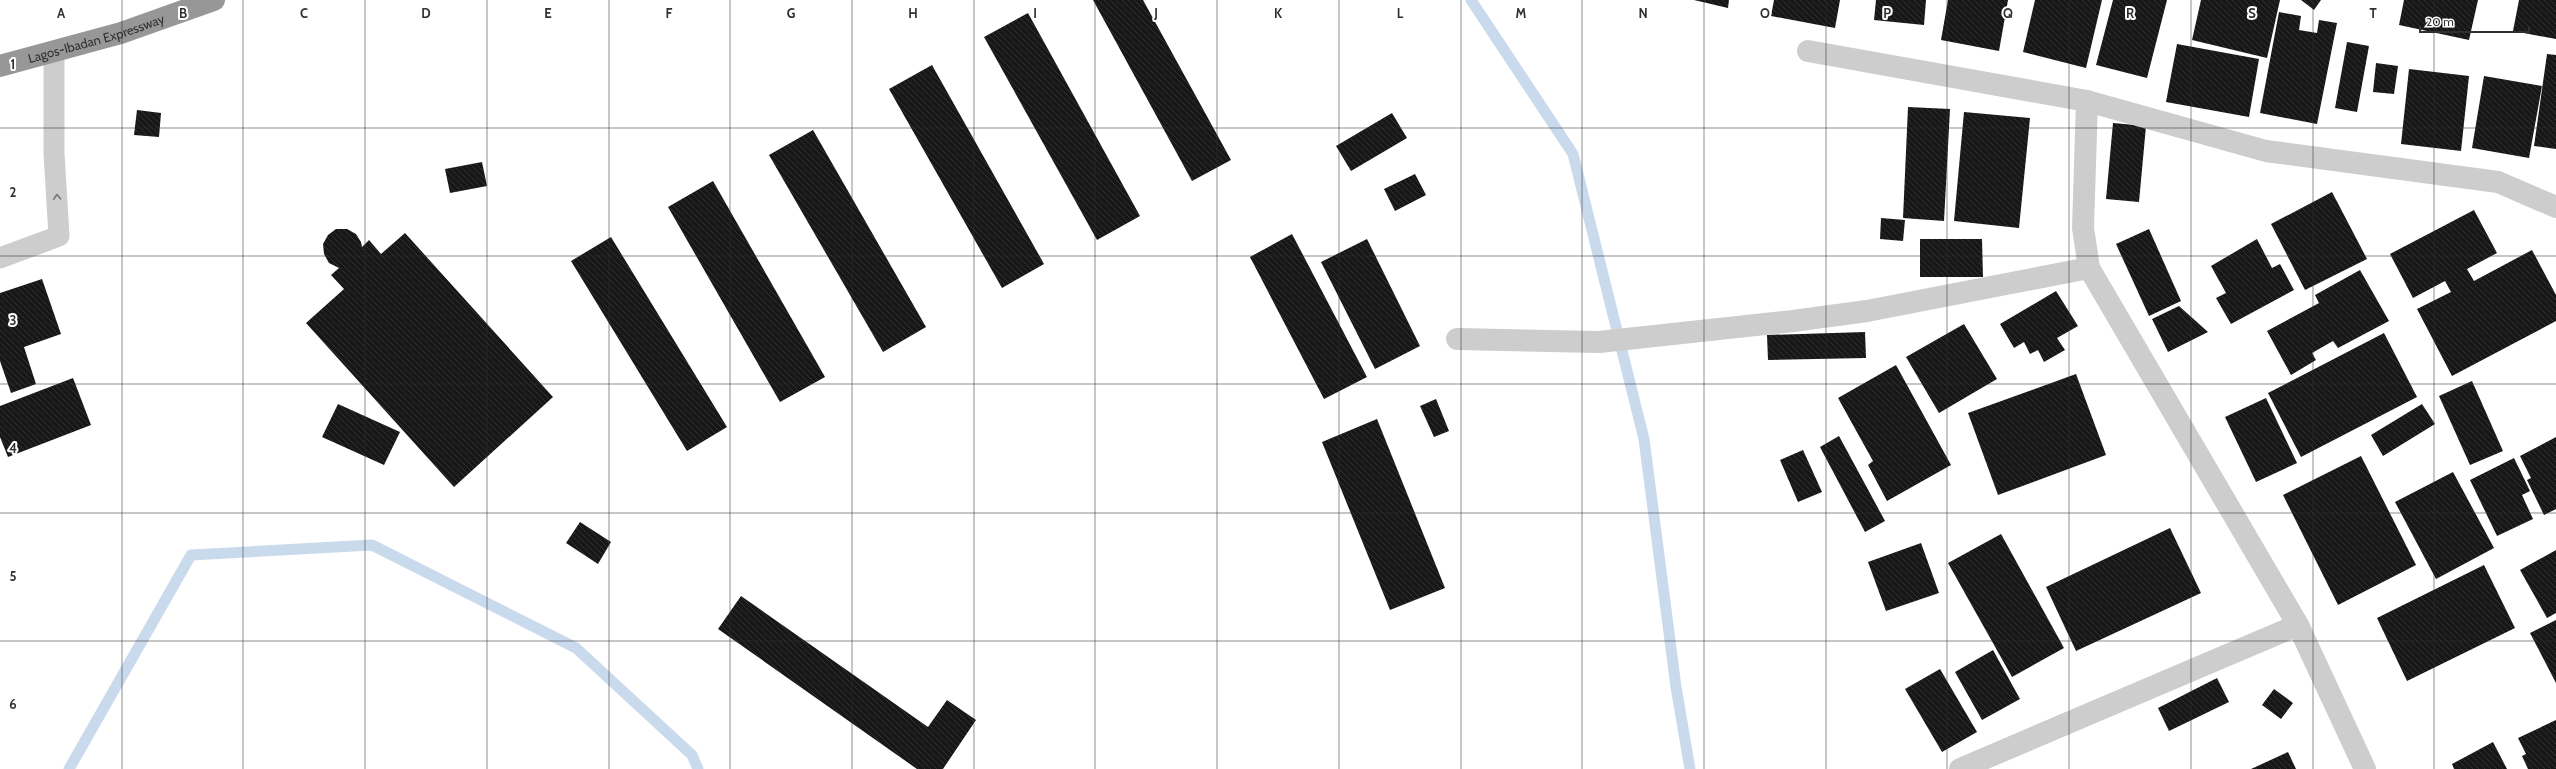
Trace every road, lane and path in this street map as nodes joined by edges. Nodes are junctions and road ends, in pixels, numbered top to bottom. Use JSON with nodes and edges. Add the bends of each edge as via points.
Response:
{"nodes":[{"id":1,"x":214,"y":0,"type":"edge"},
{"id":2,"x":54,"y":51,"type":"junction"},
{"id":3,"x":1808,"y":51,"type":"dead end"},
{"id":4,"x":0,"y":66,"type":"edge"},
{"id":5,"x":2087,"y":102,"type":"junction"},
{"id":6,"x":2556,"y":207,"type":"edge"},
{"id":7,"x":0,"y":258,"type":"edge"},
{"id":8,"x":2089,"y":268,"type":"junction"},
{"id":9,"x":1457,"y":338,"type":"dead end"},
{"id":10,"x":2298,"y":625,"type":"junction"},
{"id":11,"x":1960,"y":769,"type":"edge"},
{"id":12,"x":2365,"y":769,"type":"edge"}],
"edges":[{"from":1,"to":2,"type":"highway","name":"Lagos-Ibadan Expressway","via":[[121,33]]},
{"from":2,"to":4,"type":"highway","name":"Lagos-Ibadan Expressway"},
{"from":7,"to":2,"type":"lane","one_way":true,"via":[[59,236],[54,153]]},
{"from":3,"to":5,"type":"street"},
{"from":5,"to":6,"type":"street","via":[[2266,151],[2498,182]]},
{"from":5,"to":8,"type":"street","via":[[2083,228]]},
{"from":8,"to":9,"type":"street","via":[[1867,311],[1599,342]]},
{"from":8,"to":10,"type":"street"},
{"from":10,"to":11,"type":"street"},
{"from":10,"to":12,"type":"street"}]}
